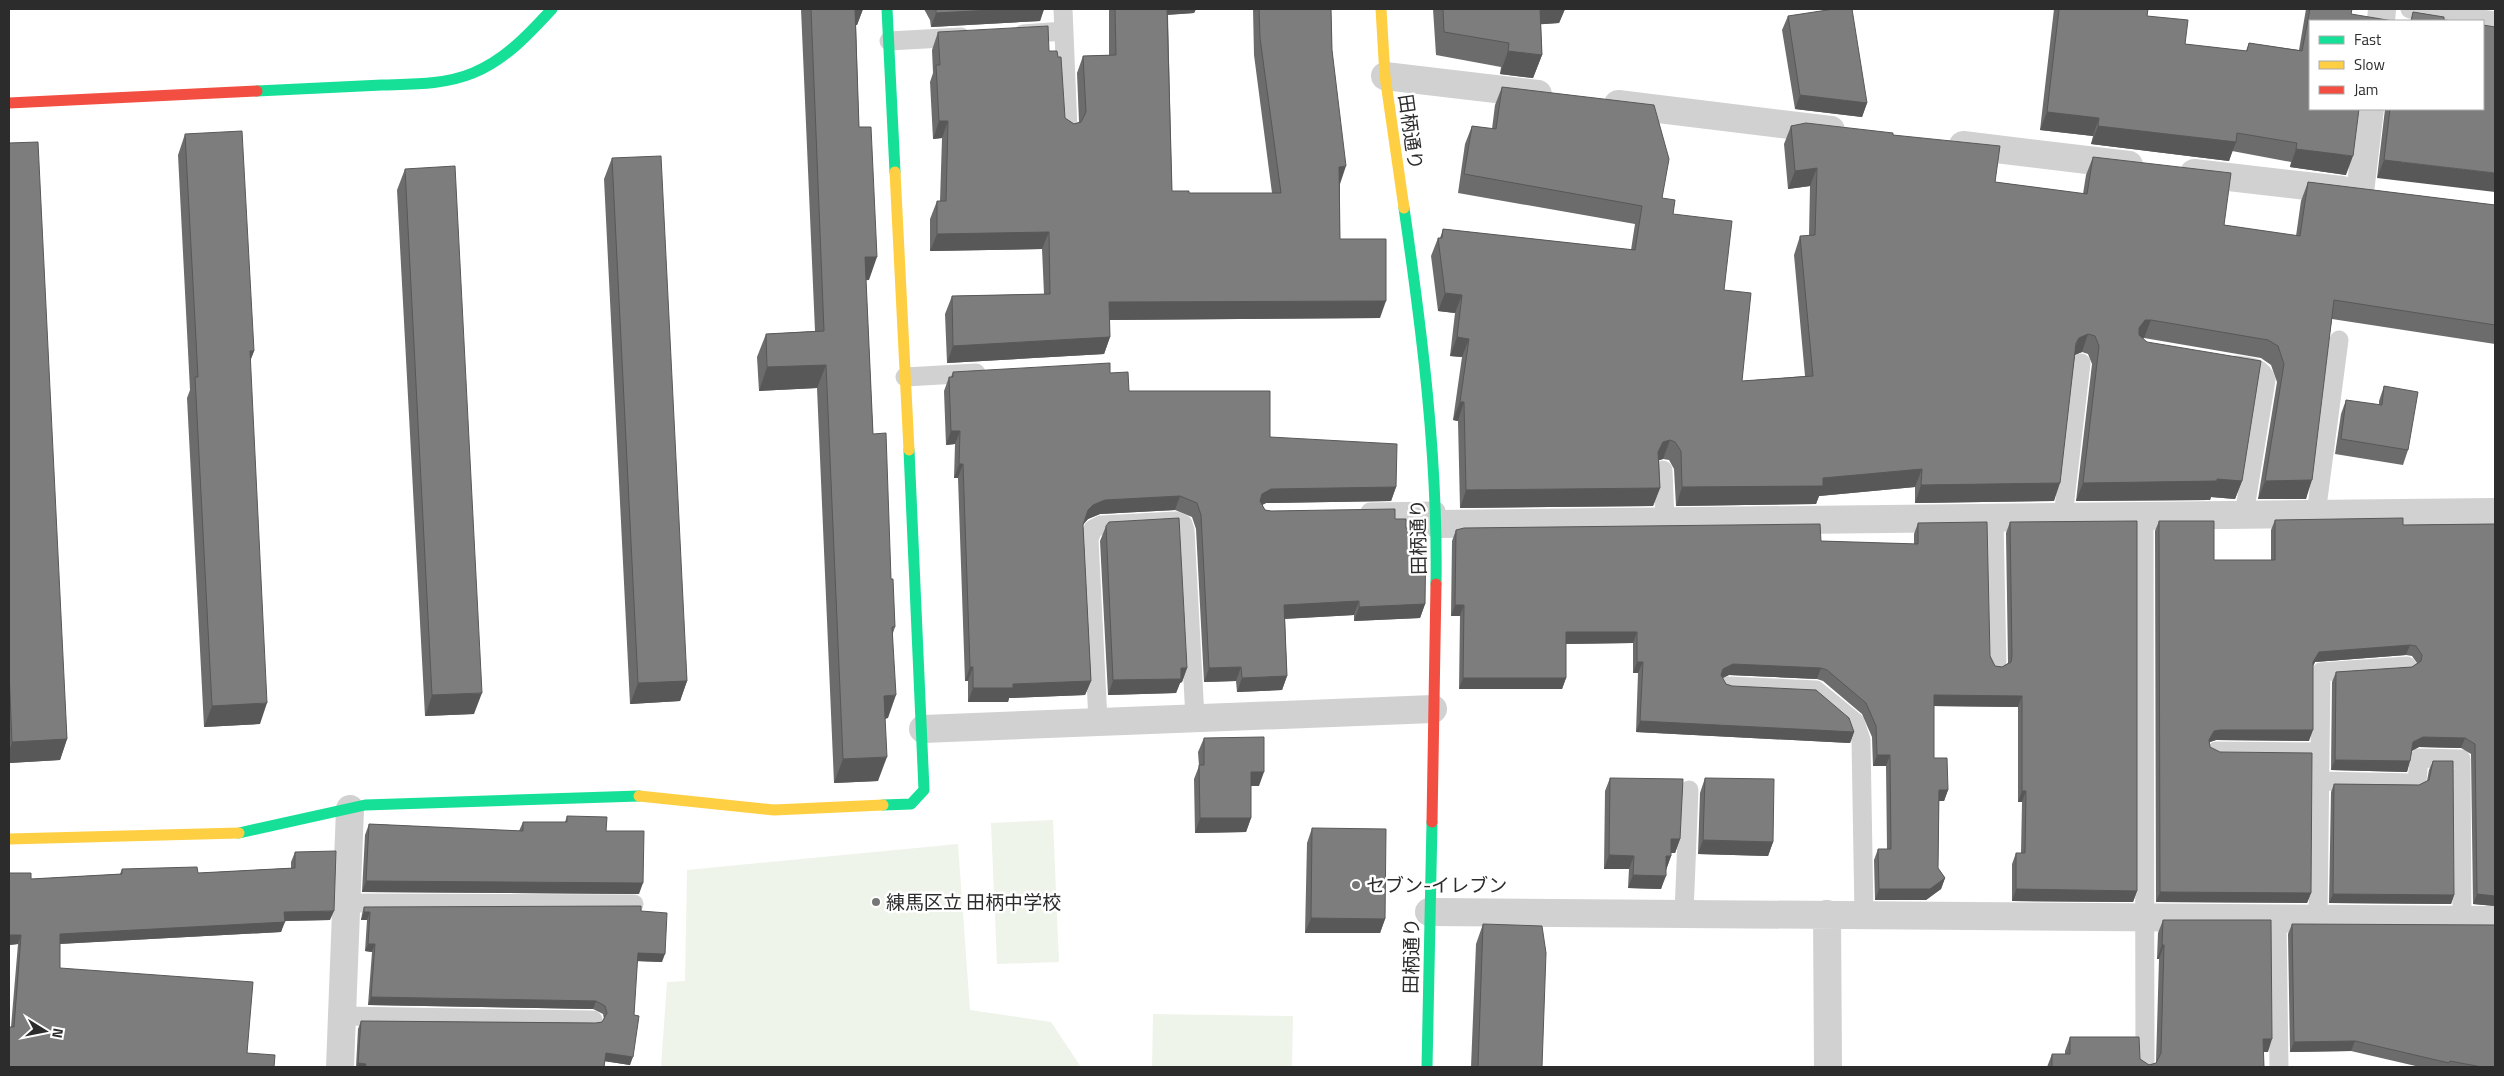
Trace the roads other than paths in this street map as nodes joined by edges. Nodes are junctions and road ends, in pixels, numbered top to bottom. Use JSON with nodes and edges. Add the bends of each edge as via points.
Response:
{"nodes":[{"id":1,"x":552,"y":9,"type":"edge"},
{"id":2,"x":887,"y":9,"type":"edge"},
{"id":3,"x":1063,"y":9,"type":"edge"},
{"id":4,"x":1381,"y":9,"type":"edge"},
{"id":5,"x":2410,"y":9,"type":"edge"},
{"id":6,"x":2495,"y":21,"type":"edge"},
{"id":7,"x":1064,"y":31,"type":"junction"},
{"id":8,"x":1006,"y":34,"type":"edge"},
{"id":9,"x":976,"y":36,"type":"edge"},
{"id":10,"x":889,"y":41,"type":"junction"},
{"id":11,"x":1385,"y":76,"type":"junction"},
{"id":12,"x":1560,"y":97,"type":"edge"},
{"id":13,"x":1590,"y":101,"type":"edge"},
{"id":14,"x":9,"y":103,"type":"edge"},
{"id":15,"x":2370,"y":110,"type":"edge"},
{"id":16,"x":1068,"y":130,"type":"edge"},
{"id":17,"x":1853,"y":132,"type":"edge"},
{"id":18,"x":1940,"y":142,"type":"edge"},
{"id":19,"x":2360,"y":192,"type":"junction"},
{"id":20,"x":2389,"y":196,"type":"edge"},
{"id":21,"x":2339,"y":340,"type":"dead end"},
{"id":22,"x":2081,"y":362,"type":"edge"},
{"id":23,"x":2220,"y":362,"type":"edge"},
{"id":24,"x":993,"y":372,"type":"edge"},
{"id":25,"x":905,"y":377,"type":"junction"},
{"id":26,"x":1663,"y":470,"type":"edge"},
{"id":27,"x":1356,"y":512,"type":"edge"},
{"id":28,"x":2495,"y":512,"type":"edge"},
{"id":29,"x":2316,"y":514,"type":"junction"},
{"id":30,"x":2244,"y":515,"type":"junction"},
{"id":31,"x":2144,"y":516,"type":"junction"},
{"id":32,"x":1437,"y":517,"type":"junction"},
{"id":33,"x":2063,"y":517,"type":"junction"},
{"id":34,"x":1994,"y":518,"type":"junction"},
{"id":35,"x":1665,"y":521,"type":"junction"},
{"id":36,"x":2407,"y":666,"type":"edge"},
{"id":37,"x":1997,"y":667,"type":"edge"},
{"id":38,"x":1728,"y":686,"type":"edge"},
{"id":39,"x":1433,"y":709,"type":"junction"},
{"id":40,"x":1195,"y":718,"type":"junction"},
{"id":41,"x":1098,"y":721,"type":"junction"},
{"id":42,"x":922,"y":729,"type":"junction"},
{"id":43,"x":2216,"y":751,"type":"edge"},
{"id":44,"x":2320,"y":752,"type":"junction"},
{"id":45,"x":2320,"y":780,"type":"junction"},
{"id":46,"x":1689,"y":790,"type":"dead end"},
{"id":47,"x":350,"y":809,"type":"junction"},
{"id":48,"x":9,"y":839,"type":"edge"},
{"id":49,"x":346,"y":903,"type":"junction"},
{"id":50,"x":634,"y":904,"type":"edge"},
{"id":51,"x":1429,"y":912,"type":"junction"},
{"id":52,"x":1684,"y":913,"type":"junction"},
{"id":53,"x":1827,"y":914,"type":"junction"},
{"id":54,"x":1864,"y":915,"type":"junction"},
{"id":55,"x":2144,"y":917,"type":"junction"},
{"id":56,"x":2277,"y":918,"type":"junction"},
{"id":57,"x":2318,"y":918,"type":"junction"},
{"id":58,"x":2462,"y":919,"type":"junction"},
{"id":59,"x":2495,"y":920,"type":"edge"},
{"id":60,"x":342,"y":1016,"type":"junction"},
{"id":61,"x":593,"y":1020,"type":"dead end"},
{"id":62,"x":340,"y":1067,"type":"edge"},
{"id":63,"x":1427,"y":1067,"type":"edge"},
{"id":64,"x":1828,"y":1067,"type":"edge"},
{"id":65,"x":2145,"y":1067,"type":"edge"},
{"id":66,"x":2279,"y":1067,"type":"edge"}],
"edges":[{"from":1,"to":14,"type":"street","via":[[525,38],[490,63],[460,78],[423,83]]},
{"from":2,"to":10,"type":"street"},
{"from":3,"to":7,"type":"lane"},
{"from":4,"to":11,"type":"street","name":"田柄通り"},
{"from":5,"to":6,"type":"lane"},
{"from":7,"to":8,"type":"lane"},
{"from":7,"to":16,"type":"lane"},
{"from":9,"to":10,"type":"lane"},
{"from":10,"to":25,"type":"street"},
{"from":11,"to":12,"type":"street"},
{"from":11,"to":32,"type":"street","name":"田柄通り","via":[[1429,404]]},
{"from":13,"to":17,"type":"street"},
{"from":15,"to":19,"type":"street"},
{"from":18,"to":19,"type":"street"},
{"from":19,"to":20,"type":"street"},
{"from":21,"to":29,"type":"lane"},
{"from":22,"to":33,"type":"lane"},
{"from":23,"to":30,"type":"lane","via":[[2259,368],[2266,380]]},
{"from":24,"to":25,"type":"lane"},
{"from":25,"to":42,"type":"street"},
{"from":26,"to":35,"type":"lane"},
{"from":27,"to":32,"type":"lane"},
{"from":28,"to":29,"type":"street"},
{"from":29,"to":30,"type":"street"},
{"from":30,"to":31,"type":"street"},
{"from":31,"to":33,"type":"street"},
{"from":31,"to":55,"type":"lane"},
{"from":32,"to":35,"type":"street"},
{"from":32,"to":39,"type":"street","name":"田柄通り"},
{"from":33,"to":34,"type":"street"},
{"from":34,"to":35,"type":"street"},
{"from":34,"to":37,"type":"lane"},
{"from":36,"to":44,"type":"lane","via":[[2321,672]]},
{"from":38,"to":54,"type":"lane","via":[[1816,690],[1855,722],[1861,740]]},
{"from":39,"to":40,"type":"street"},
{"from":39,"to":51,"type":"street","name":"田柄通り"},
{"from":40,"to":41,"type":"street"},
{"from":40,"to":41,"type":"lane","via":[[1185,530],[1183,524],[1176,521],[1101,524],[1093,529],[1089,539]]},
{"from":41,"to":42,"type":"street"},
{"from":42,"to":47,"type":"street","via":[[924,790],[911,804],[774,810],[636,796],[365,805]]},
{"from":43,"to":44,"type":"lane"},
{"from":44,"to":45,"type":"lane"},
{"from":45,"to":57,"type":"lane"},
{"from":45,"to":58,"type":"lane","via":[[2413,783],[2417,782],[2419,758],[2461,759]]},
{"from":46,"to":52,"type":"lane"},
{"from":47,"to":48,"type":"street","via":[[243,834]]},
{"from":47,"to":49,"type":"street"},
{"from":49,"to":50,"type":"lane"},
{"from":49,"to":60,"type":"street"},
{"from":51,"to":52,"type":"street"},
{"from":51,"to":63,"type":"street","name":"田柄通り"},
{"from":52,"to":53,"type":"street"},
{"from":53,"to":54,"type":"street"},
{"from":53,"to":64,"type":"street"},
{"from":54,"to":55,"type":"street"},
{"from":55,"to":56,"type":"street"},
{"from":55,"to":65,"type":"lane"},
{"from":56,"to":57,"type":"street"},
{"from":56,"to":66,"type":"lane"},
{"from":57,"to":58,"type":"street"},
{"from":58,"to":59,"type":"street"},
{"from":60,"to":61,"type":"lane"},
{"from":60,"to":62,"type":"street"}]}
